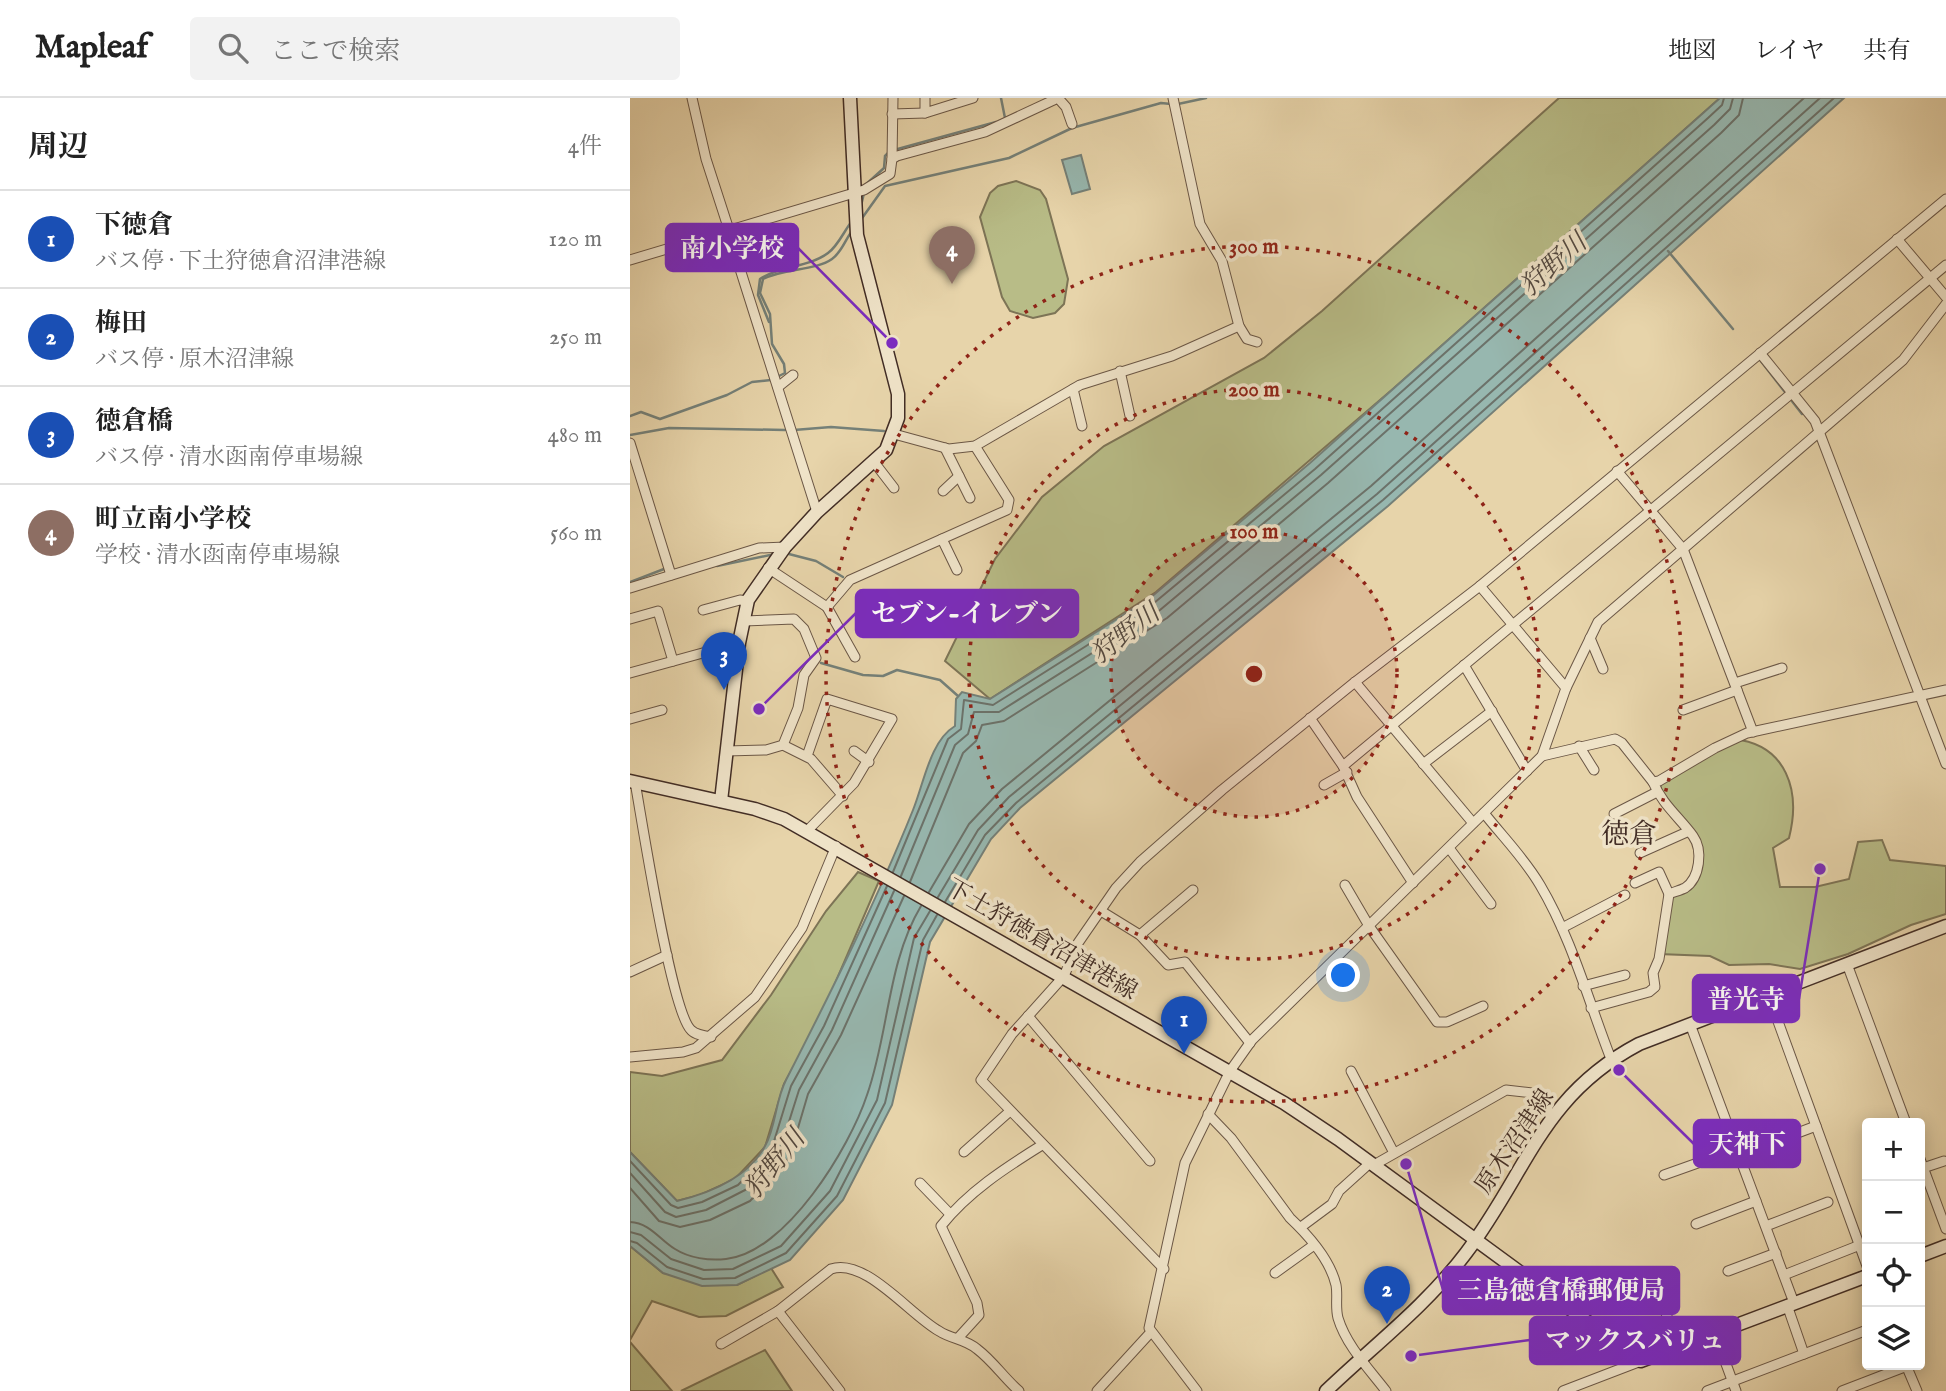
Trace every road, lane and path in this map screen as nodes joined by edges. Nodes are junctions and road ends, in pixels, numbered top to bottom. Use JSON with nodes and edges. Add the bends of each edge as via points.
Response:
{"nodes":[{"id":1,"x":692,"y":98,"type":"edge"},
{"id":2,"x":850,"y":98,"type":"edge"},
{"id":3,"x":893,"y":98,"type":"edge"},
{"id":4,"x":925,"y":98,"type":"edge"},
{"id":5,"x":973,"y":98,"type":"edge"},
{"id":6,"x":1173,"y":98,"type":"edge"},
{"id":7,"x":925,"y":113,"type":"junction"},
{"id":8,"x":892,"y":114,"type":"junction"},
{"id":9,"x":1072,"y":124,"type":"dead end"},
{"id":10,"x":892,"y":159,"type":"junction"},
{"id":11,"x":853,"y":194,"type":"junction"},
{"id":12,"x":1946,"y":199,"type":"edge"},
{"id":13,"x":728,"y":231,"type":"junction"},
{"id":14,"x":1897,"y":239,"type":"junction"},
{"id":15,"x":630,"y":260,"type":"edge"},
{"id":16,"x":1946,"y":265,"type":"edge"},
{"id":17,"x":1931,"y":278,"type":"junction"},
{"id":18,"x":1946,"y":297,"type":"edge"},
{"id":19,"x":1946,"y":304,"type":"edge"},
{"id":20,"x":1239,"y":326,"type":"junction"},
{"id":21,"x":1257,"y":342,"type":"dead end"},
{"id":22,"x":1760,"y":353,"type":"junction"},
{"id":23,"x":1120,"y":371,"type":"junction"},
{"id":24,"x":793,"y":374,"type":"dead end"},
{"id":25,"x":778,"y":387,"type":"junction"},
{"id":26,"x":1073,"y":389,"type":"junction"},
{"id":27,"x":1793,"y":393,"type":"junction"},
{"id":28,"x":1129,"y":416,"type":"dead end"},
{"id":29,"x":1082,"y":426,"type":"dead end"},
{"id":30,"x":1820,"y":432,"type":"junction"},
{"id":31,"x":894,"y":434,"type":"junction"},
{"id":32,"x":630,"y":443,"type":"edge"},
{"id":33,"x":975,"y":446,"type":"junction"},
{"id":34,"x":945,"y":448,"type":"junction"},
{"id":35,"x":874,"y":462,"type":"junction"},
{"id":36,"x":1617,"y":471,"type":"junction"},
{"id":37,"x":959,"y":476,"type":"junction"},
{"id":38,"x":894,"y":488,"type":"dead end"},
{"id":39,"x":943,"y":491,"type":"dead end"},
{"id":40,"x":970,"y":498,"type":"dead end"},
{"id":41,"x":1651,"y":511,"type":"junction"},
{"id":42,"x":817,"y":512,"type":"junction"},
{"id":43,"x":942,"y":539,"type":"junction"},
{"id":44,"x":785,"y":547,"type":"junction"},
{"id":45,"x":1683,"y":549,"type":"junction"},
{"id":46,"x":768,"y":568,"type":"junction"},
{"id":47,"x":957,"y":570,"type":"dead end"},
{"id":48,"x":671,"y":575,"type":"junction"},
{"id":49,"x":1480,"y":586,"type":"junction"},
{"id":50,"x":630,"y":587,"type":"edge"},
{"id":51,"x":748,"y":601,"type":"junction"},
{"id":52,"x":827,"y":607,"type":"junction"},
{"id":53,"x":703,"y":610,"type":"dead end"},
{"id":54,"x":630,"y":619,"type":"edge"},
{"id":55,"x":744,"y":621,"type":"junction"},
{"id":56,"x":1511,"y":626,"type":"junction"},
{"id":57,"x":1590,"y":638,"type":"junction"},
{"id":58,"x":739,"y":643,"type":"junction"},
{"id":59,"x":855,"y":657,"type":"dead end"},
{"id":60,"x":673,"y":661,"type":"junction"},
{"id":61,"x":1464,"y":665,"type":"junction"},
{"id":62,"x":1782,"y":668,"type":"dead end"},
{"id":63,"x":1603,"y":669,"type":"dead end"},
{"id":64,"x":630,"y":673,"type":"edge"},
{"id":65,"x":1355,"y":682,"type":"junction"},
{"id":66,"x":1736,"y":687,"type":"junction"},
{"id":67,"x":1566,"y":688,"type":"junction"},
{"id":68,"x":1946,"y":690,"type":"edge"},
{"id":69,"x":1919,"y":697,"type":"junction"},
{"id":70,"x":662,"y":710,"type":"dead end"},
{"id":71,"x":1683,"y":710,"type":"dead end"},
{"id":72,"x":1492,"y":711,"type":"junction"},
{"id":73,"x":1310,"y":718,"type":"junction"},
{"id":74,"x":630,"y":719,"type":"edge"},
{"id":75,"x":1391,"y":727,"type":"junction"},
{"id":76,"x":1753,"y":732,"type":"junction"},
{"id":77,"x":783,"y":745,"type":"junction"},
{"id":78,"x":1579,"y":746,"type":"junction"},
{"id":79,"x":726,"y":751,"type":"junction"},
{"id":80,"x":854,"y":751,"type":"dead end"},
{"id":81,"x":807,"y":756,"type":"junction"},
{"id":82,"x":1542,"y":756,"type":"junction"},
{"id":83,"x":869,"y":762,"type":"junction"},
{"id":84,"x":1423,"y":764,"type":"junction"},
{"id":85,"x":1946,"y":764,"type":"edge"},
{"id":86,"x":1345,"y":769,"type":"junction"},
{"id":87,"x":1594,"y":770,"type":"dead end"},
{"id":88,"x":1527,"y":771,"type":"junction"},
{"id":89,"x":632,"y":781,"type":"edge"},
{"id":90,"x":1653,"y":782,"type":"junction"},
{"id":91,"x":1324,"y":785,"type":"dead end"},
{"id":92,"x":1657,"y":792,"type":"junction"},
{"id":93,"x":843,"y":796,"type":"junction"},
{"id":94,"x":721,"y":801,"type":"junction"},
{"id":95,"x":1484,"y":813,"type":"junction"},
{"id":96,"x":1614,"y":814,"type":"dead end"},
{"id":97,"x":1473,"y":823,"type":"junction"},
{"id":98,"x":807,"y":831,"type":"junction"},
{"id":99,"x":1688,"y":832,"type":"junction"},
{"id":100,"x":839,"y":848,"type":"junction"},
{"id":101,"x":1448,"y":848,"type":"junction"},
{"id":102,"x":1640,"y":853,"type":"dead end"},
{"id":103,"x":1413,"y":883,"type":"junction"},
{"id":104,"x":1635,"y":883,"type":"dead end"},
{"id":105,"x":1345,"y":886,"type":"dead end"},
{"id":106,"x":1193,"y":890,"type":"dead end"},
{"id":107,"x":1669,"y":894,"type":"junction"},
{"id":108,"x":1625,"y":895,"type":"dead end"},
{"id":109,"x":1491,"y":904,"type":"dead end"},
{"id":110,"x":1101,"y":911,"type":"junction"},
{"id":111,"x":1369,"y":926,"type":"junction"},
{"id":112,"x":1946,"y":926,"type":"edge"},
{"id":113,"x":1562,"y":928,"type":"junction"},
{"id":114,"x":1140,"y":935,"type":"junction"},
{"id":115,"x":667,"y":955,"type":"junction"},
{"id":116,"x":1847,"y":964,"type":"junction"},
{"id":117,"x":630,"y":972,"type":"edge"},
{"id":118,"x":1625,"y":975,"type":"dead end"},
{"id":119,"x":1064,"y":976,"type":"junction"},
{"id":120,"x":1583,"y":986,"type":"junction"},
{"id":121,"x":1768,"y":994,"type":"junction"},
{"id":122,"x":1483,"y":1006,"type":"dead end"},
{"id":123,"x":1591,"y":1008,"type":"junction"},
{"id":124,"x":1028,"y":1016,"type":"junction"},
{"id":125,"x":1690,"y":1024,"type":"junction"},
{"id":126,"x":711,"y":1037,"type":"junction"},
{"id":127,"x":1250,"y":1043,"type":"junction"},
{"id":128,"x":630,"y":1057,"type":"edge"},
{"id":129,"x":1611,"y":1059,"type":"junction"},
{"id":130,"x":1230,"y":1070,"type":"junction"},
{"id":131,"x":1351,"y":1071,"type":"dead end"},
{"id":132,"x":1009,"y":1112,"type":"junction"},
{"id":133,"x":1208,"y":1114,"type":"junction"},
{"id":134,"x":1550,"y":1118,"type":"junction"},
{"id":135,"x":1904,"y":1118,"type":"edge"},
{"id":136,"x":1816,"y":1126,"type":"junction"},
{"id":137,"x":1042,"y":1145,"type":"junction"},
{"id":138,"x":964,"y":1152,"type":"dead end"},
{"id":139,"x":1738,"y":1152,"type":"junction"},
{"id":140,"x":1394,"y":1153,"type":"junction"},
{"id":141,"x":1150,"y":1161,"type":"dead end"},
{"id":142,"x":1944,"y":1161,"type":"edge"},
{"id":143,"x":1372,"y":1164,"type":"junction"},
{"id":144,"x":1925,"y":1164,"type":"edge"},
{"id":145,"x":1925,"y":1172,"type":"edge"},
{"id":146,"x":1664,"y":1175,"type":"dead end"},
{"id":147,"x":920,"y":1183,"type":"dead end"},
{"id":148,"x":1756,"y":1201,"type":"junction"},
{"id":149,"x":1828,"y":1202,"type":"dead end"},
{"id":150,"x":950,"y":1214,"type":"junction"},
{"id":151,"x":1696,"y":1224,"type":"dead end"},
{"id":152,"x":1766,"y":1226,"type":"junction"},
{"id":153,"x":1301,"y":1227,"type":"junction"},
{"id":154,"x":1946,"y":1229,"type":"edge"},
{"id":155,"x":1475,"y":1239,"type":"junction"},
{"id":156,"x":1314,"y":1245,"type":"junction"},
{"id":157,"x":1860,"y":1245,"type":"junction"},
{"id":158,"x":1946,"y":1246,"type":"edge"},
{"id":159,"x":1862,"y":1251,"type":"edge"},
{"id":160,"x":1776,"y":1253,"type":"junction"},
{"id":161,"x":1925,"y":1254,"type":"edge"},
{"id":162,"x":1164,"y":1269,"type":"junction"},
{"id":163,"x":1728,"y":1271,"type":"dead end"},
{"id":164,"x":1275,"y":1273,"type":"dead end"},
{"id":165,"x":1784,"y":1275,"type":"junction"},
{"id":166,"x":1862,"y":1278,"type":"edge"},
{"id":167,"x":1659,"y":1291,"type":"dead end"},
{"id":168,"x":1790,"y":1304,"type":"junction"},
{"id":169,"x":778,"y":1311,"type":"junction"},
{"id":170,"x":1151,"y":1332,"type":"junction"},
{"id":171,"x":1862,"y":1332,"type":"edge"},
{"id":172,"x":1715,"y":1334,"type":"junction"},
{"id":173,"x":959,"y":1337,"type":"junction"},
{"id":174,"x":721,"y":1345,"type":"dead end"},
{"id":175,"x":1676,"y":1348,"type":"junction"},
{"id":176,"x":1804,"y":1354,"type":"junction"},
{"id":177,"x":1360,"y":1358,"type":"junction"},
{"id":178,"x":1641,"y":1361,"type":"junction"},
{"id":179,"x":1897,"y":1370,"type":"edge"},
{"id":180,"x":1909,"y":1370,"type":"edge"},
{"id":181,"x":1734,"y":1386,"type":"edge"},
{"id":182,"x":835,"y":1390,"type":"edge"},
{"id":183,"x":1020,"y":1391,"type":"edge"},
{"id":184,"x":1097,"y":1391,"type":"edge"},
{"id":185,"x":1197,"y":1391,"type":"edge"},
{"id":186,"x":1326,"y":1391,"type":"edge"},
{"id":187,"x":1385,"y":1391,"type":"edge"},
{"id":188,"x":1563,"y":1391,"type":"edge"},
{"id":189,"x":1707,"y":1391,"type":"edge"},
{"id":190,"x":1842,"y":1391,"type":"edge"},
{"id":191,"x":1917,"y":1391,"type":"edge"}],
"edges":[{"from":1,"to":13,"type":"street"},
{"from":2,"to":11,"type":"main road"},
{"from":3,"to":8,"type":"street"},
{"from":4,"to":7,"type":"street"},
{"from":5,"to":7,"type":"street"},
{"from":6,"to":20,"type":"street","via":[[1199,223],[1222,261]]},
{"from":7,"to":8,"type":"street"},
{"from":8,"to":10,"type":"street"},
{"from":9,"to":10,"type":"street","via":[[1058,98],[985,132]]},
{"from":10,"to":11,"type":"street","via":[[886,178]]},
{"from":11,"to":13,"type":"street"},
{"from":11,"to":31,"type":"main road","via":[[857,235],[899,399]]},
{"from":12,"to":14,"type":"street"},
{"from":13,"to":15,"type":"street"},
{"from":13,"to":25,"type":"street"},
{"from":14,"to":17,"type":"street"},
{"from":14,"to":22,"type":"street"},
{"from":16,"to":17,"type":"street"},
{"from":17,"to":18,"type":"street"},
{"from":17,"to":27,"type":"street"},
{"from":19,"to":30,"type":"street","via":[[1909,354]]},
{"from":20,"to":21,"type":"street","via":[[1247,339]]},
{"from":20,"to":23,"type":"street","via":[[1172,356]]},
{"from":22,"to":27,"type":"street"},
{"from":22,"to":36,"type":"street"},
{"from":23,"to":26,"type":"street"},
{"from":23,"to":28,"type":"street"},
{"from":24,"to":25,"type":"street"},
{"from":25,"to":42,"type":"street"},
{"from":26,"to":29,"type":"street"},
{"from":26,"to":33,"type":"street"},
{"from":27,"to":30,"type":"street"},
{"from":27,"to":41,"type":"street"},
{"from":30,"to":45,"type":"street"},
{"from":30,"to":69,"type":"street"},
{"from":31,"to":34,"type":"street"},
{"from":31,"to":35,"type":"main road"},
{"from":32,"to":48,"type":"street"},
{"from":33,"to":34,"type":"street"},
{"from":33,"to":43,"type":"street","via":[[1009,500],[1007,510]]},
{"from":34,"to":37,"type":"street"},
{"from":35,"to":38,"type":"street"},
{"from":35,"to":42,"type":"main road"},
{"from":36,"to":41,"type":"street"},
{"from":36,"to":49,"type":"street"},
{"from":37,"to":39,"type":"street"},
{"from":37,"to":40,"type":"street"},
{"from":41,"to":45,"type":"street"},
{"from":41,"to":56,"type":"street"},
{"from":42,"to":44,"type":"main road"},
{"from":43,"to":47,"type":"street"},
{"from":43,"to":52,"type":"street","via":[[850,580]]},
{"from":44,"to":46,"type":"main road"},
{"from":44,"to":48,"type":"street","via":[[759,548]]},
{"from":45,"to":57,"type":"street","via":[[1598,622]]},
{"from":45,"to":66,"type":"street"},
{"from":46,"to":51,"type":"main road"},
{"from":46,"to":52,"type":"street"},
{"from":48,"to":50,"type":"street"},
{"from":49,"to":56,"type":"street"},
{"from":49,"to":65,"type":"street"},
{"from":51,"to":53,"type":"street"},
{"from":51,"to":55,"type":"main road"},
{"from":52,"to":59,"type":"street"},
{"from":54,"to":60,"type":"street","via":[[658,611]]},
{"from":55,"to":58,"type":"main road"},
{"from":55,"to":77,"type":"street","via":[[794,619],[816,655],[816,663],[803,679],[798,708]]},
{"from":56,"to":61,"type":"street"},
{"from":56,"to":67,"type":"street"},
{"from":57,"to":63,"type":"street"},
{"from":57,"to":67,"type":"street"},
{"from":58,"to":60,"type":"street"},
{"from":58,"to":79,"type":"main road"},
{"from":60,"to":64,"type":"street"},
{"from":61,"to":72,"type":"street"},
{"from":61,"to":75,"type":"street"},
{"from":62,"to":66,"type":"street"},
{"from":65,"to":73,"type":"street"},
{"from":65,"to":75,"type":"street"},
{"from":66,"to":71,"type":"street"},
{"from":66,"to":76,"type":"street"},
{"from":67,"to":82,"type":"street"},
{"from":68,"to":69,"type":"street"},
{"from":69,"to":76,"type":"street"},
{"from":69,"to":85,"type":"street"},
{"from":70,"to":74,"type":"street"},
{"from":72,"to":84,"type":"street"},
{"from":72,"to":88,"type":"street"},
{"from":73,"to":86,"type":"street"},
{"from":73,"to":110,"type":"street","via":[[1140,862]]},
{"from":75,"to":84,"type":"street"},
{"from":75,"to":86,"type":"street"},
{"from":76,"to":90,"type":"street"},
{"from":77,"to":79,"type":"street"},
{"from":77,"to":81,"type":"street"},
{"from":78,"to":82,"type":"street"},
{"from":78,"to":87,"type":"street"},
{"from":78,"to":90,"type":"street","via":[[1615,738]]},
{"from":79,"to":94,"type":"main road"},
{"from":80,"to":83,"type":"street"},
{"from":81,"to":83,"type":"street","via":[[825,701],[832,698],[892,719]]},
{"from":81,"to":93,"type":"street"},
{"from":82,"to":88,"type":"street"},
{"from":83,"to":93,"type":"street"},
{"from":84,"to":97,"type":"street"},
{"from":86,"to":91,"type":"street"},
{"from":86,"to":103,"type":"street","via":[[1357,797]]},
{"from":88,"to":95,"type":"street"},
{"from":89,"to":94,"type":"main road","name":"下土狩徳倉沼津港線"},
{"from":89,"to":115,"type":"street"},
{"from":90,"to":92,"type":"street"},
{"from":92,"to":96,"type":"street"},
{"from":92,"to":99,"type":"street"},
{"from":93,"to":98,"type":"street"},
{"from":94,"to":98,"type":"main road","name":"下土狩徳倉沼津港線","via":[[774,814]]},
{"from":95,"to":97,"type":"street"},
{"from":95,"to":113,"type":"street","via":[[1539,883]]},
{"from":97,"to":101,"type":"street"},
{"from":98,"to":100,"type":"main road","name":"下土狩徳倉沼津港線"},
{"from":99,"to":102,"type":"street"},
{"from":99,"to":107,"type":"street","via":[[1696,844],[1698,867],[1686,888]]},
{"from":100,"to":119,"type":"main road","name":"下土狩徳倉沼津港線"},
{"from":100,"to":126,"type":"street","via":[[802,928],[769,978]]},
{"from":101,"to":103,"type":"street"},
{"from":101,"to":109,"type":"street"},
{"from":103,"to":111,"type":"street"},
{"from":104,"to":107,"type":"street","via":[[1659,872]]},
{"from":105,"to":111,"type":"street"},
{"from":106,"to":114,"type":"street"},
{"from":107,"to":123,"type":"street","via":[[1660,959],[1653,973],[1655,987]]},
{"from":108,"to":113,"type":"street"},
{"from":110,"to":114,"type":"street"},
{"from":110,"to":119,"type":"street","via":[[1078,943]]},
{"from":111,"to":122,"type":"street","via":[[1437,1023]]},
{"from":111,"to":127,"type":"street"},
{"from":112,"to":116,"type":"main road","name":"原木沼津線"},
{"from":113,"to":120,"type":"street"},
{"from":114,"to":127,"type":"street","via":[[1168,965],[1185,962]]},
{"from":115,"to":117,"type":"street"},
{"from":115,"to":126,"type":"street","via":[[684,1019],[691,1030]]},
{"from":116,"to":121,"type":"main road","name":"原木沼津線"},
{"from":116,"to":135,"type":"street"},
{"from":118,"to":120,"type":"street"},
{"from":119,"to":124,"type":"street"},
{"from":119,"to":130,"type":"main road","name":"下土狩徳倉沼津港線"},
{"from":120,"to":123,"type":"street"},
{"from":121,"to":125,"type":"main road","name":"原木沼津線"},
{"from":121,"to":136,"type":"street"},
{"from":123,"to":129,"type":"street"},
{"from":124,"to":132,"type":"street","via":[[981,1080]]},
{"from":124,"to":141,"type":"street"},
{"from":125,"to":129,"type":"main road","name":"原木沼津線"},
{"from":125,"to":139,"type":"street"},
{"from":126,"to":128,"type":"street","via":[[683,1052]]},
{"from":127,"to":130,"type":"street"},
{"from":129,"to":134,"type":"main road","name":"原木沼津線","via":[[1581,1083]]},
{"from":130,"to":133,"type":"street"},
{"from":130,"to":143,"type":"main road","name":"下土狩徳倉沼津港線"},
{"from":131,"to":140,"type":"street"},
{"from":132,"to":137,"type":"street"},
{"from":132,"to":138,"type":"street"},
{"from":133,"to":153,"type":"street"},
{"from":133,"to":162,"type":"street","via":[[1185,1163]]},
{"from":134,"to":140,"type":"street","via":[[1542,1094],[1506,1090]]},
{"from":134,"to":155,"type":"main road","name":"原木沼津線"},
{"from":136,"to":139,"type":"street"},
{"from":136,"to":157,"type":"street"},
{"from":137,"to":150,"type":"street"},
{"from":137,"to":162,"type":"street"},
{"from":139,"to":146,"type":"street"},
{"from":139,"to":148,"type":"street"},
{"from":140,"to":143,"type":"street"},
{"from":142,"to":144,"type":"street"},
{"from":143,"to":153,"type":"street"},
{"from":143,"to":155,"type":"main road","name":"下土狩徳倉沼津港線"},
{"from":145,"to":154,"type":"street"},
{"from":147,"to":150,"type":"street"},
{"from":148,"to":151,"type":"street"},
{"from":148,"to":152,"type":"street"},
{"from":149,"to":152,"type":"street"},
{"from":150,"to":173,"type":"street","via":[[941,1226],[979,1315]]},
{"from":152,"to":160,"type":"street"},
{"from":153,"to":156,"type":"street"},
{"from":155,"to":177,"type":"main road","name":"原木沼津線","via":[[1426,1300]]},
{"from":155,"to":178,"type":"main road","name":"下土狩徳倉沼津港線"},
{"from":156,"to":164,"type":"street"},
{"from":156,"to":177,"type":"street","via":[[1333,1277],[1338,1318]]},
{"from":157,"to":159,"type":"street"},
{"from":157,"to":165,"type":"street"},
{"from":158,"to":161,"type":"main road"},
{"from":160,"to":163,"type":"street"},
{"from":160,"to":165,"type":"street"},
{"from":162,"to":170,"type":"street"},
{"from":165,"to":168,"type":"street"},
{"from":166,"to":168,"type":"main road"},
{"from":167,"to":175,"type":"street"},
{"from":168,"to":172,"type":"main road"},
{"from":168,"to":176,"type":"street"},
{"from":169,"to":173,"type":"street","via":[[841,1266],[879,1284],[942,1334]]},
{"from":169,"to":174,"type":"street"},
{"from":169,"to":182,"type":"street"},
{"from":170,"to":184,"type":"street"},
{"from":170,"to":185,"type":"street"},
{"from":171,"to":176,"type":"street"},
{"from":172,"to":175,"type":"main road"},
{"from":172,"to":181,"type":"street"},
{"from":173,"to":183,"type":"street","via":[[979,1350]]},
{"from":175,"to":178,"type":"main road"},
{"from":176,"to":181,"type":"street"},
{"from":177,"to":186,"type":"main road","name":"原木沼津線"},
{"from":177,"to":187,"type":"street"},
{"from":178,"to":188,"type":"street"},
{"from":179,"to":190,"type":"street"},
{"from":180,"to":191,"type":"street"},
{"from":181,"to":189,"type":"street"}]}
